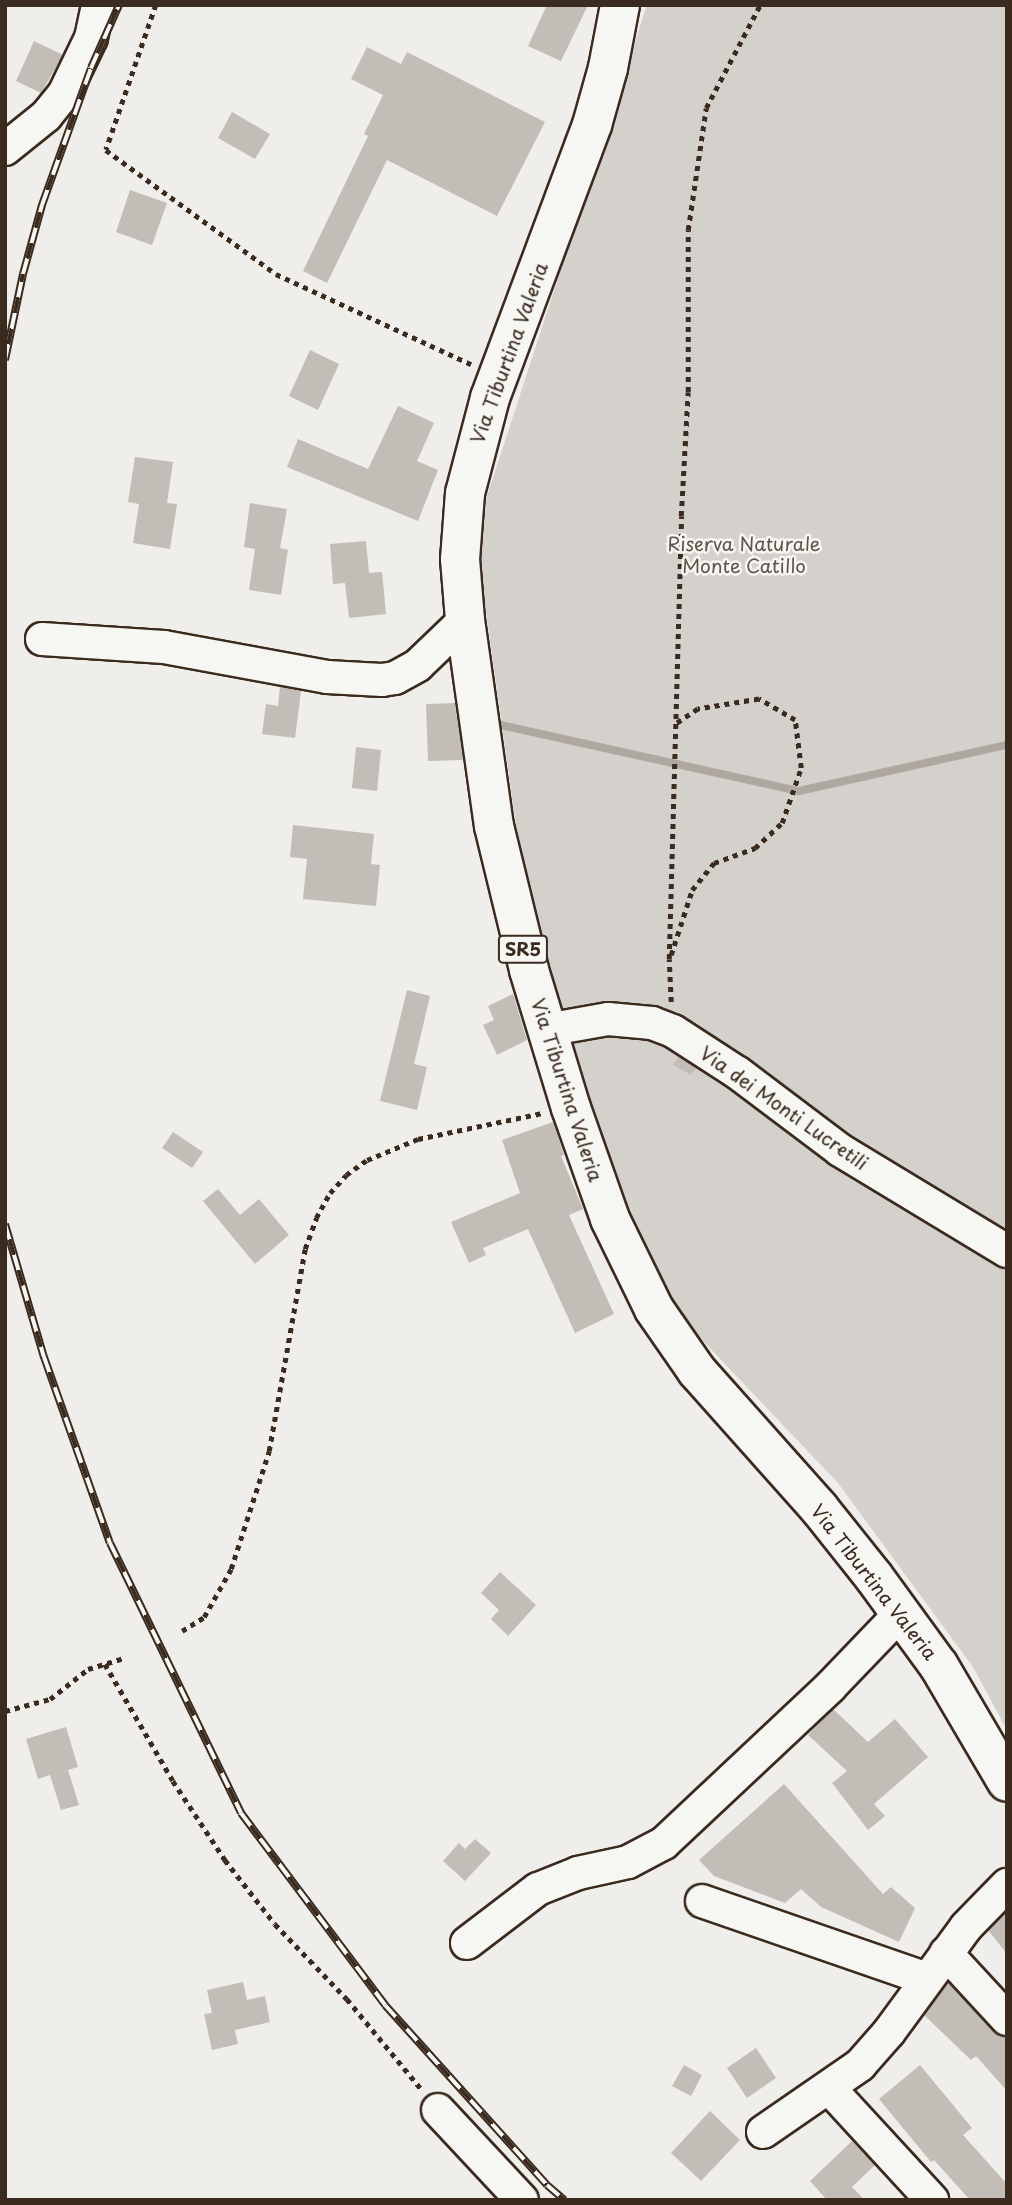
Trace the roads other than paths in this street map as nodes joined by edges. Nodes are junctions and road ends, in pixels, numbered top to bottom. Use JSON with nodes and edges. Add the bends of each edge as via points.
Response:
{"nodes":[{"id":1,"x":98,"y":5,"type":"edge"},
{"id":2,"x":620,"y":5,"type":"edge"},
{"id":3,"x":5,"y":149,"type":"edge"},
{"id":4,"x":465,"y":620,"type":"junction"},
{"id":5,"x":42,"y":639,"type":"dead end"},
{"id":6,"x":546,"y":1030,"type":"junction"},
{"id":7,"x":1007,"y":1251,"type":"edge"},
{"id":8,"x":901,"y":1614,"type":"junction"},
{"id":9,"x":1007,"y":1782,"type":"edge"},
{"id":10,"x":1007,"y":1885,"type":"edge"},
{"id":11,"x":702,"y":1901,"type":"dead end"},
{"id":12,"x":467,"y":1943,"type":"dead end"},
{"id":13,"x":946,"y":1953,"type":"junction"},
{"id":14,"x":927,"y":1979,"type":"junction"},
{"id":15,"x":1007,"y":2019,"type":"edge"},
{"id":16,"x":830,"y":2089,"type":"junction"},
{"id":17,"x":438,"y":2110,"type":"road end"},
{"id":18,"x":763,"y":2132,"type":"dead end"},
{"id":19,"x":522,"y":2200,"type":"edge"},
{"id":20,"x":932,"y":2200,"type":"edge"}],
"edges":[{"from":1,"to":3,"type":"street","via":[[91,38],[64,94],[46,116]]},
{"from":2,"to":4,"type":"main road","name":"Via Tiburtina Valeria","number":"SR5","via":[[584,151],[497,377],[470,468],[460,559]]},
{"from":4,"to":5,"type":"street","via":[[407,672],[368,681],[164,647]]},
{"from":4,"to":6,"type":"main road","name":"Via Tiburtina Valeria","number":"SR5","via":[[494,825]]},
{"from":6,"to":7,"type":"street","name":"Via dei Monti Lucretili","via":[[608,1018],[652,1023],[673,1031],[846,1154]]},
{"from":6,"to":8,"type":"main road","name":"Via Tiburtina Valeria","number":"SR5","via":[[610,1219],[654,1309],[697,1371],[819,1508]]},
{"from":8,"to":9,"type":"main road","name":"Via Tiburtina Valeria","number":"SR5","via":[[939,1666]]},
{"from":8,"to":12,"type":"street","via":[[664,1843],[628,1862],[564,1877],[538,1889]]},
{"from":10,"to":13,"type":"street"},
{"from":11,"to":14,"type":"street"},
{"from":13,"to":14,"type":"street"},
{"from":13,"to":15,"type":"street"},
{"from":14,"to":16,"type":"street","via":[[876,2048]]},
{"from":16,"to":18,"type":"street"},
{"from":16,"to":20,"type":"street"},
{"from":17,"to":19,"type":"street"}]}
